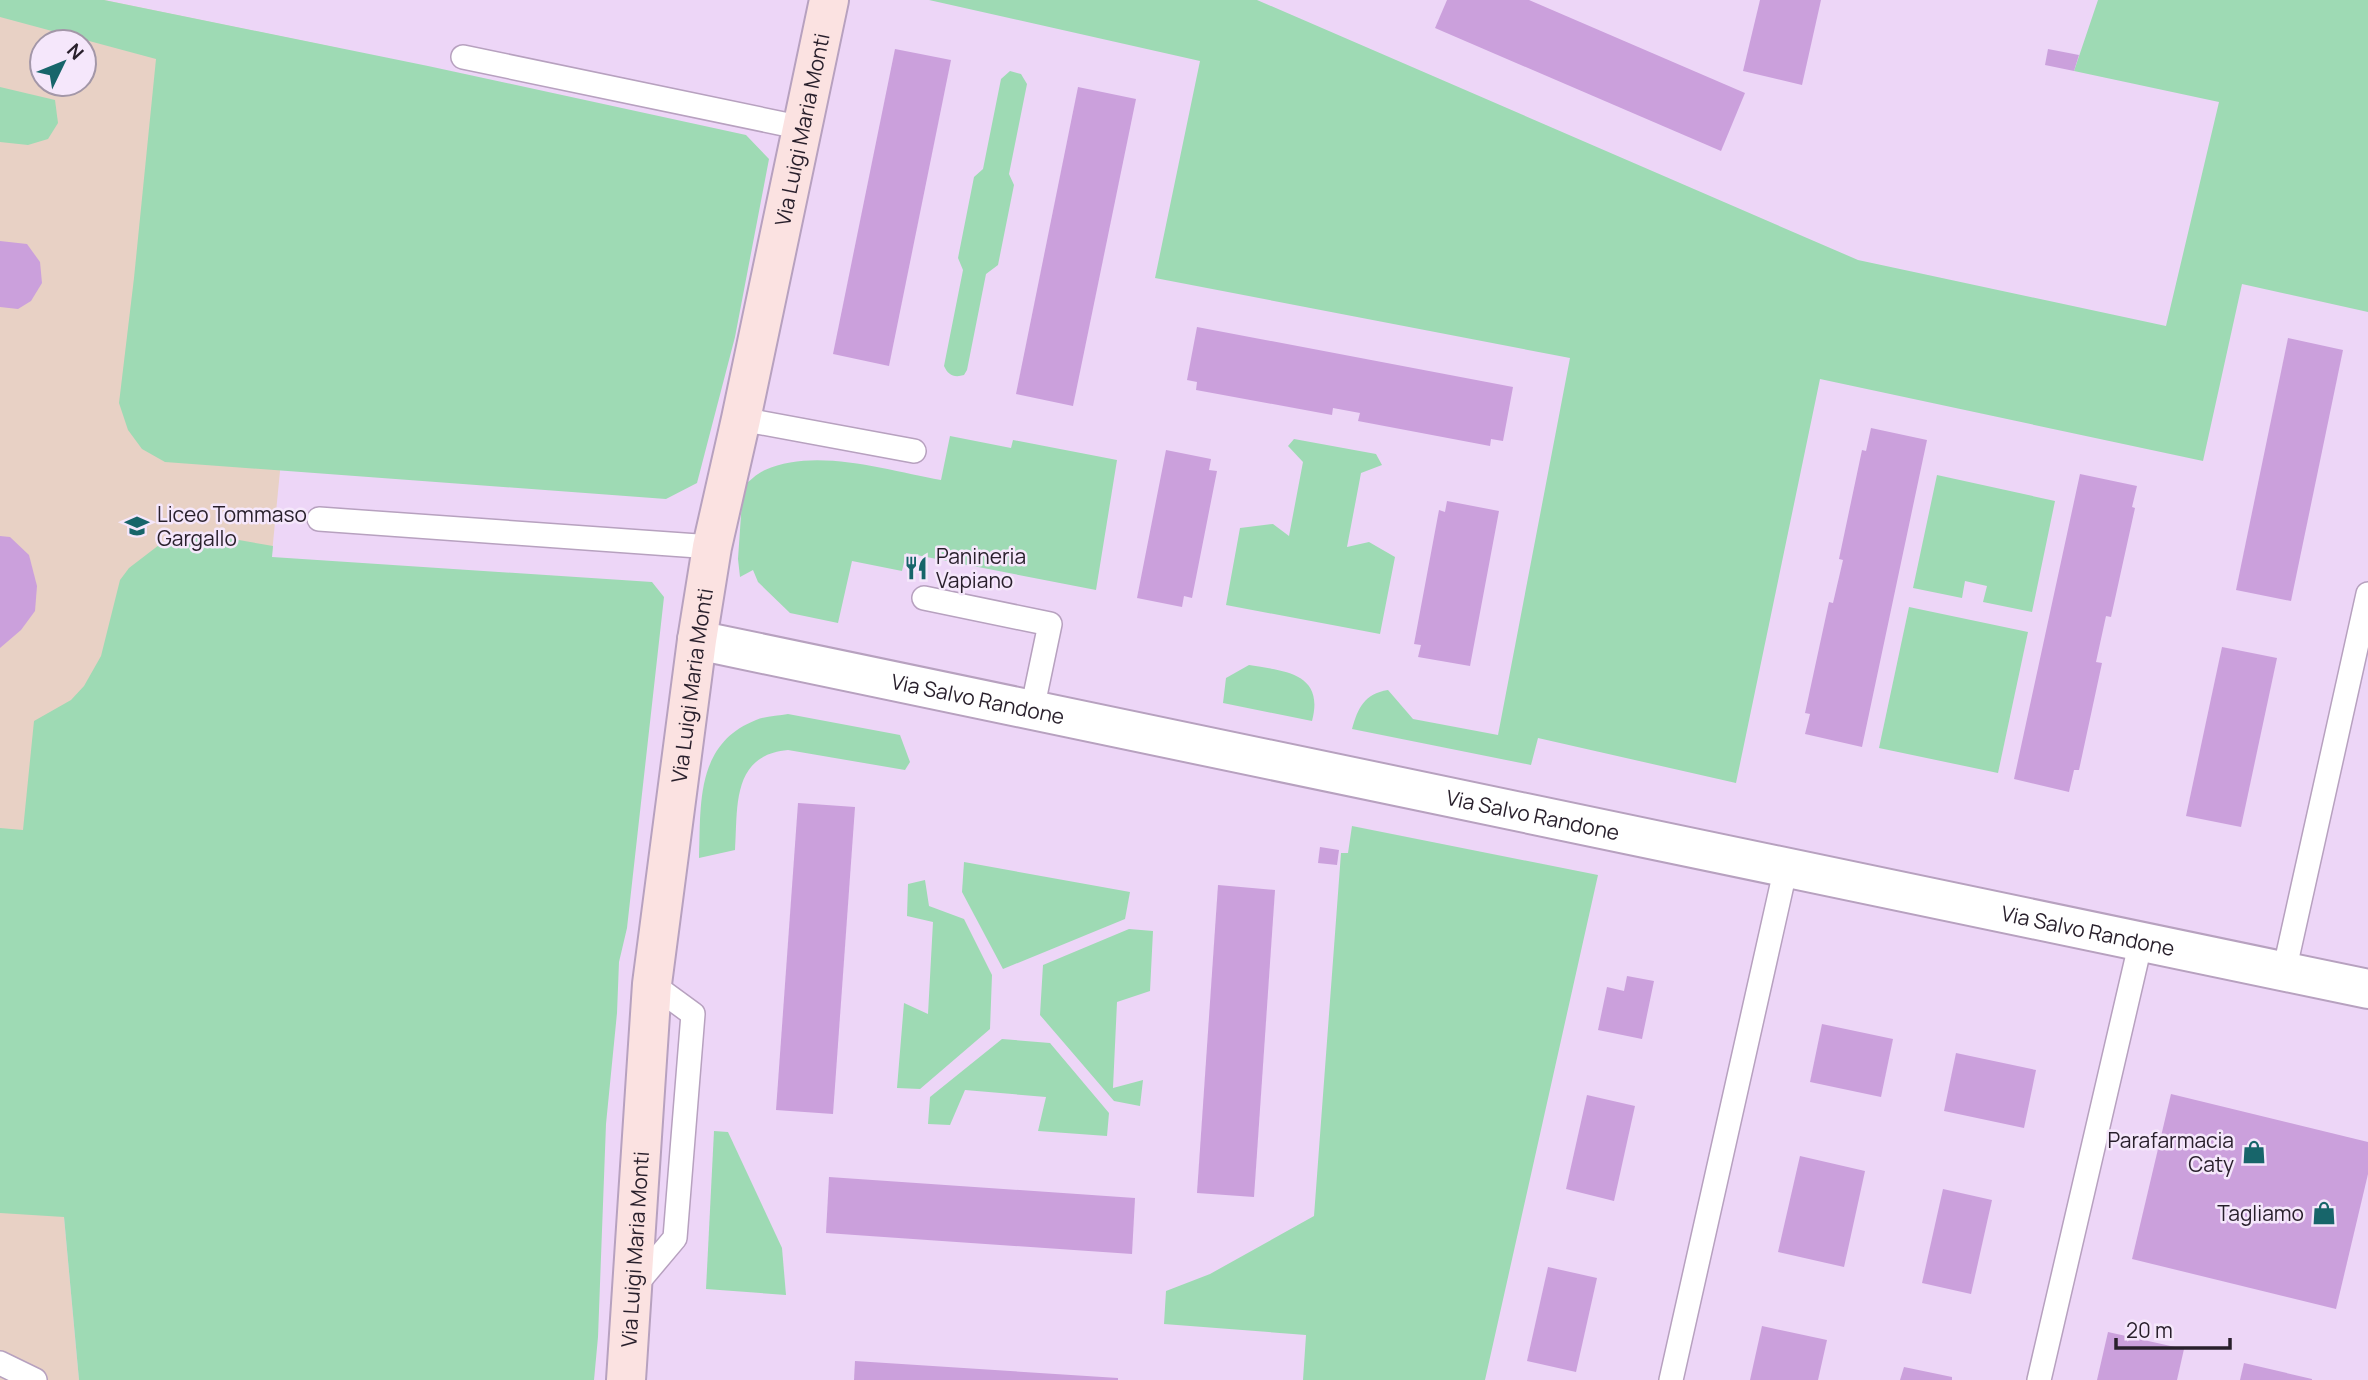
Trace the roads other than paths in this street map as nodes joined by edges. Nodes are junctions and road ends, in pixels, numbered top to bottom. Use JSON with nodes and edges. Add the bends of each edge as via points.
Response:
{"nodes":[{"id":1,"x":829,"y":0,"type":"edge"},
{"id":2,"x":463,"y":57,"type":"dead end"},
{"id":3,"x":803,"y":128,"type":"junction"},
{"id":4,"x":741,"y":419,"type":"junction"},
{"id":5,"x":914,"y":452,"type":"dead end"},
{"id":6,"x":319,"y":519,"type":"dead end"},
{"id":7,"x":712,"y":547,"type":"junction"},
{"id":8,"x":2368,"y":594,"type":"edge"},
{"id":9,"x":924,"y":598,"type":"dead end"},
{"id":10,"x":696,"y":640,"type":"junction"},
{"id":11,"x":1032,"y":710,"type":"junction"},
{"id":12,"x":1786,"y":867,"type":"junction"},
{"id":13,"x":2141,"y":941,"type":"junction"},
{"id":14,"x":2284,"y":972,"type":"junction"},
{"id":15,"x":2368,"y":989,"type":"edge"},
{"id":16,"x":0,"y":1363,"type":"edge"},
{"id":17,"x":35,"y":1380,"type":"edge"},
{"id":18,"x":626,"y":1380,"type":"edge"},
{"id":19,"x":1671,"y":1380,"type":"edge"},
{"id":20,"x":2039,"y":1380,"type":"edge"}],
"edges":[{"from":1,"to":3,"type":"street","name":"Via Luigi Maria Monti"},
{"from":2,"to":3,"type":"lane"},
{"from":3,"to":4,"type":"street","name":"Via Luigi Maria Monti"},
{"from":4,"to":5,"type":"lane"},
{"from":4,"to":7,"type":"street","name":"Via Luigi Maria Monti"},
{"from":6,"to":7,"type":"lane"},
{"from":7,"to":10,"type":"street","name":"Via Luigi Maria Monti"},
{"from":8,"to":14,"type":"lane"},
{"from":9,"to":11,"type":"lane","via":[[1050,624]]},
{"from":10,"to":11,"type":"street","name":"Via Salvo Randone"},
{"from":10,"to":18,"type":"street","name":"Via Luigi Maria Monti","via":[[652,984]]},
{"from":11,"to":12,"type":"street","name":"Via Salvo Randone"},
{"from":12,"to":13,"type":"street","name":"Via Salvo Randone"},
{"from":12,"to":19,"type":"lane"},
{"from":13,"to":14,"type":"street","name":"Via Salvo Randone"},
{"from":13,"to":20,"type":"lane"},
{"from":14,"to":15,"type":"street","name":"Via Salvo Randone"},
{"from":16,"to":17,"type":"lane"}]}
